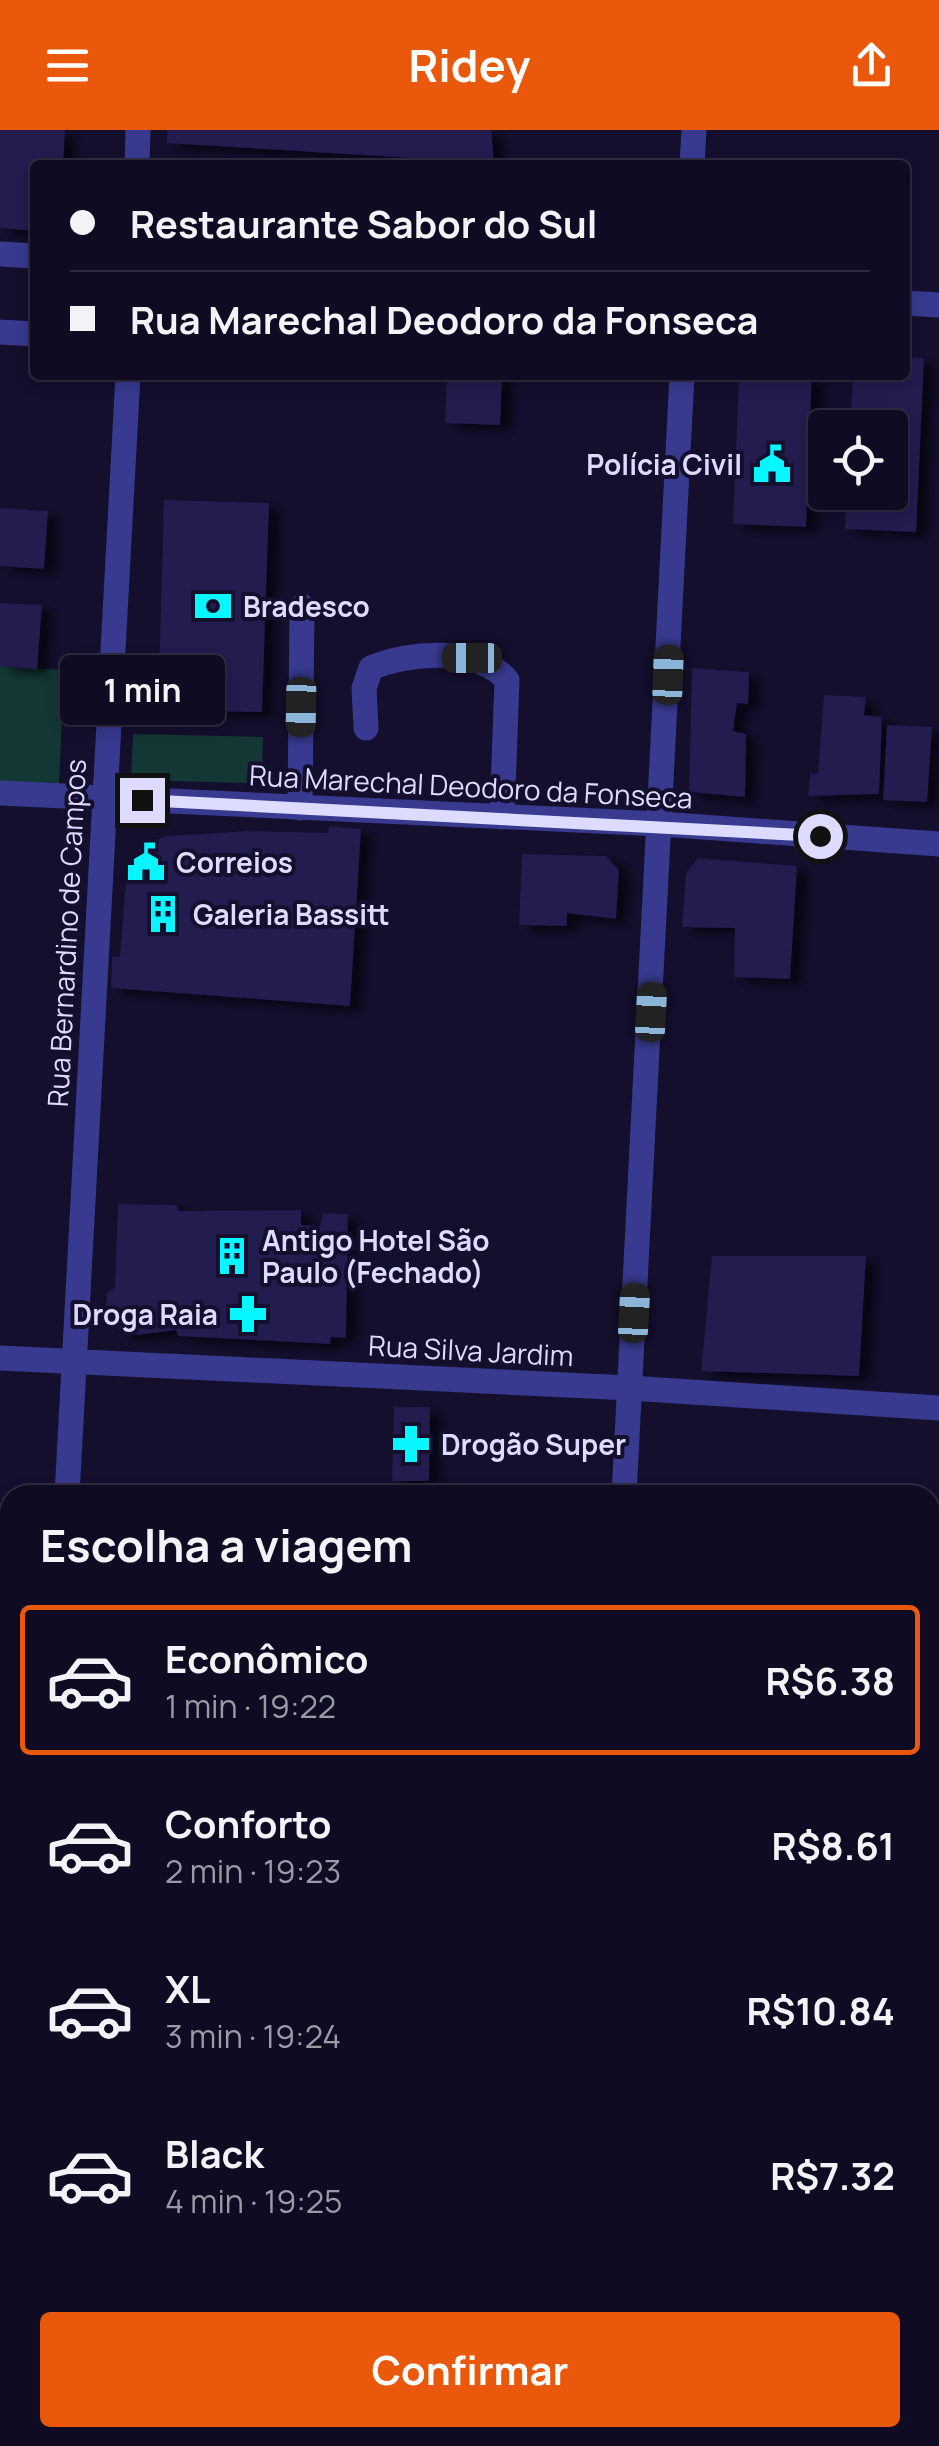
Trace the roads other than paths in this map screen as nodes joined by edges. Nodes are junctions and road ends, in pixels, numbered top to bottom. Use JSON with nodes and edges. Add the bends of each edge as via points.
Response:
{"nodes":[{"id":1,"x":138,"y":130,"type":"edge"},
{"id":2,"x":694,"y":130,"type":"edge"},
{"id":3,"x":136,"y":160,"type":"edge"},
{"id":4,"x":692,"y":160,"type":"edge"},
{"id":5,"x":0,"y":254,"type":"edge"},
{"id":6,"x":30,"y":256,"type":"edge"},
{"id":7,"x":910,"y":304,"type":"edge"},
{"id":8,"x":939,"y":305,"type":"edge"},
{"id":9,"x":0,"y":332,"type":"edge"},
{"id":10,"x":30,"y":334,"type":"edge"},
{"id":11,"x":128,"y":380,"type":"edge"},
{"id":12,"x":682,"y":380,"type":"edge"},
{"id":13,"x":302,"y":606,"type":"dead end"},
{"id":14,"x":366,"y":728,"type":"dead end"},
{"id":15,"x":0,"y":793,"type":"edge"},
{"id":16,"x":102,"y":798,"type":"junction"},
{"id":17,"x":300,"y":808,"type":"junction"},
{"id":18,"x":502,"y":817,"type":"junction"},
{"id":19,"x":661,"y":824,"type":"junction"},
{"id":20,"x":939,"y":844,"type":"edge"},
{"id":21,"x":0,"y":1358,"type":"edge"},
{"id":22,"x":74,"y":1361,"type":"junction"},
{"id":23,"x":630,"y":1388,"type":"junction"},
{"id":24,"x":939,"y":1408,"type":"edge"},
{"id":25,"x":68,"y":1485,"type":"edge"},
{"id":26,"x":625,"y":1485,"type":"edge"}],
"edges":[{"from":1,"to":3,"type":"street"},
{"from":2,"to":4,"type":"street"},
{"from":5,"to":6,"type":"street"},
{"from":7,"to":8,"type":"street"},
{"from":9,"to":10,"type":"street"},
{"from":11,"to":16,"type":"street","name":"Rua Bernardino de Campos"},
{"from":12,"to":19,"type":"street"},
{"from":13,"to":17,"type":"street"},
{"from":14,"to":18,"type":"street","via":[[364,688],[371,668],[394,658],[472,658],[496,668],[507,680]]},
{"from":15,"to":16,"type":"street","name":"Rua Marechal Deodoro da Fonseca"},
{"from":16,"to":17,"type":"street","name":"Rua Marechal Deodoro da Fonseca"},
{"from":16,"to":22,"type":"street","name":"Rua Bernardino de Campos"},
{"from":17,"to":18,"type":"street","name":"Rua Marechal Deodoro da Fonseca"},
{"from":18,"to":19,"type":"street","name":"Rua Marechal Deodoro da Fonseca"},
{"from":19,"to":20,"type":"street","name":"Rua Marechal Deodoro da Fonseca"},
{"from":19,"to":23,"type":"street"},
{"from":21,"to":22,"type":"street","name":"Rua Silva Jardim"},
{"from":22,"to":23,"type":"street","name":"Rua Silva Jardim"},
{"from":22,"to":25,"type":"street","name":"Rua Bernardino de Campos"},
{"from":23,"to":24,"type":"street","name":"Rua Silva Jardim"},
{"from":23,"to":26,"type":"street"}]}
